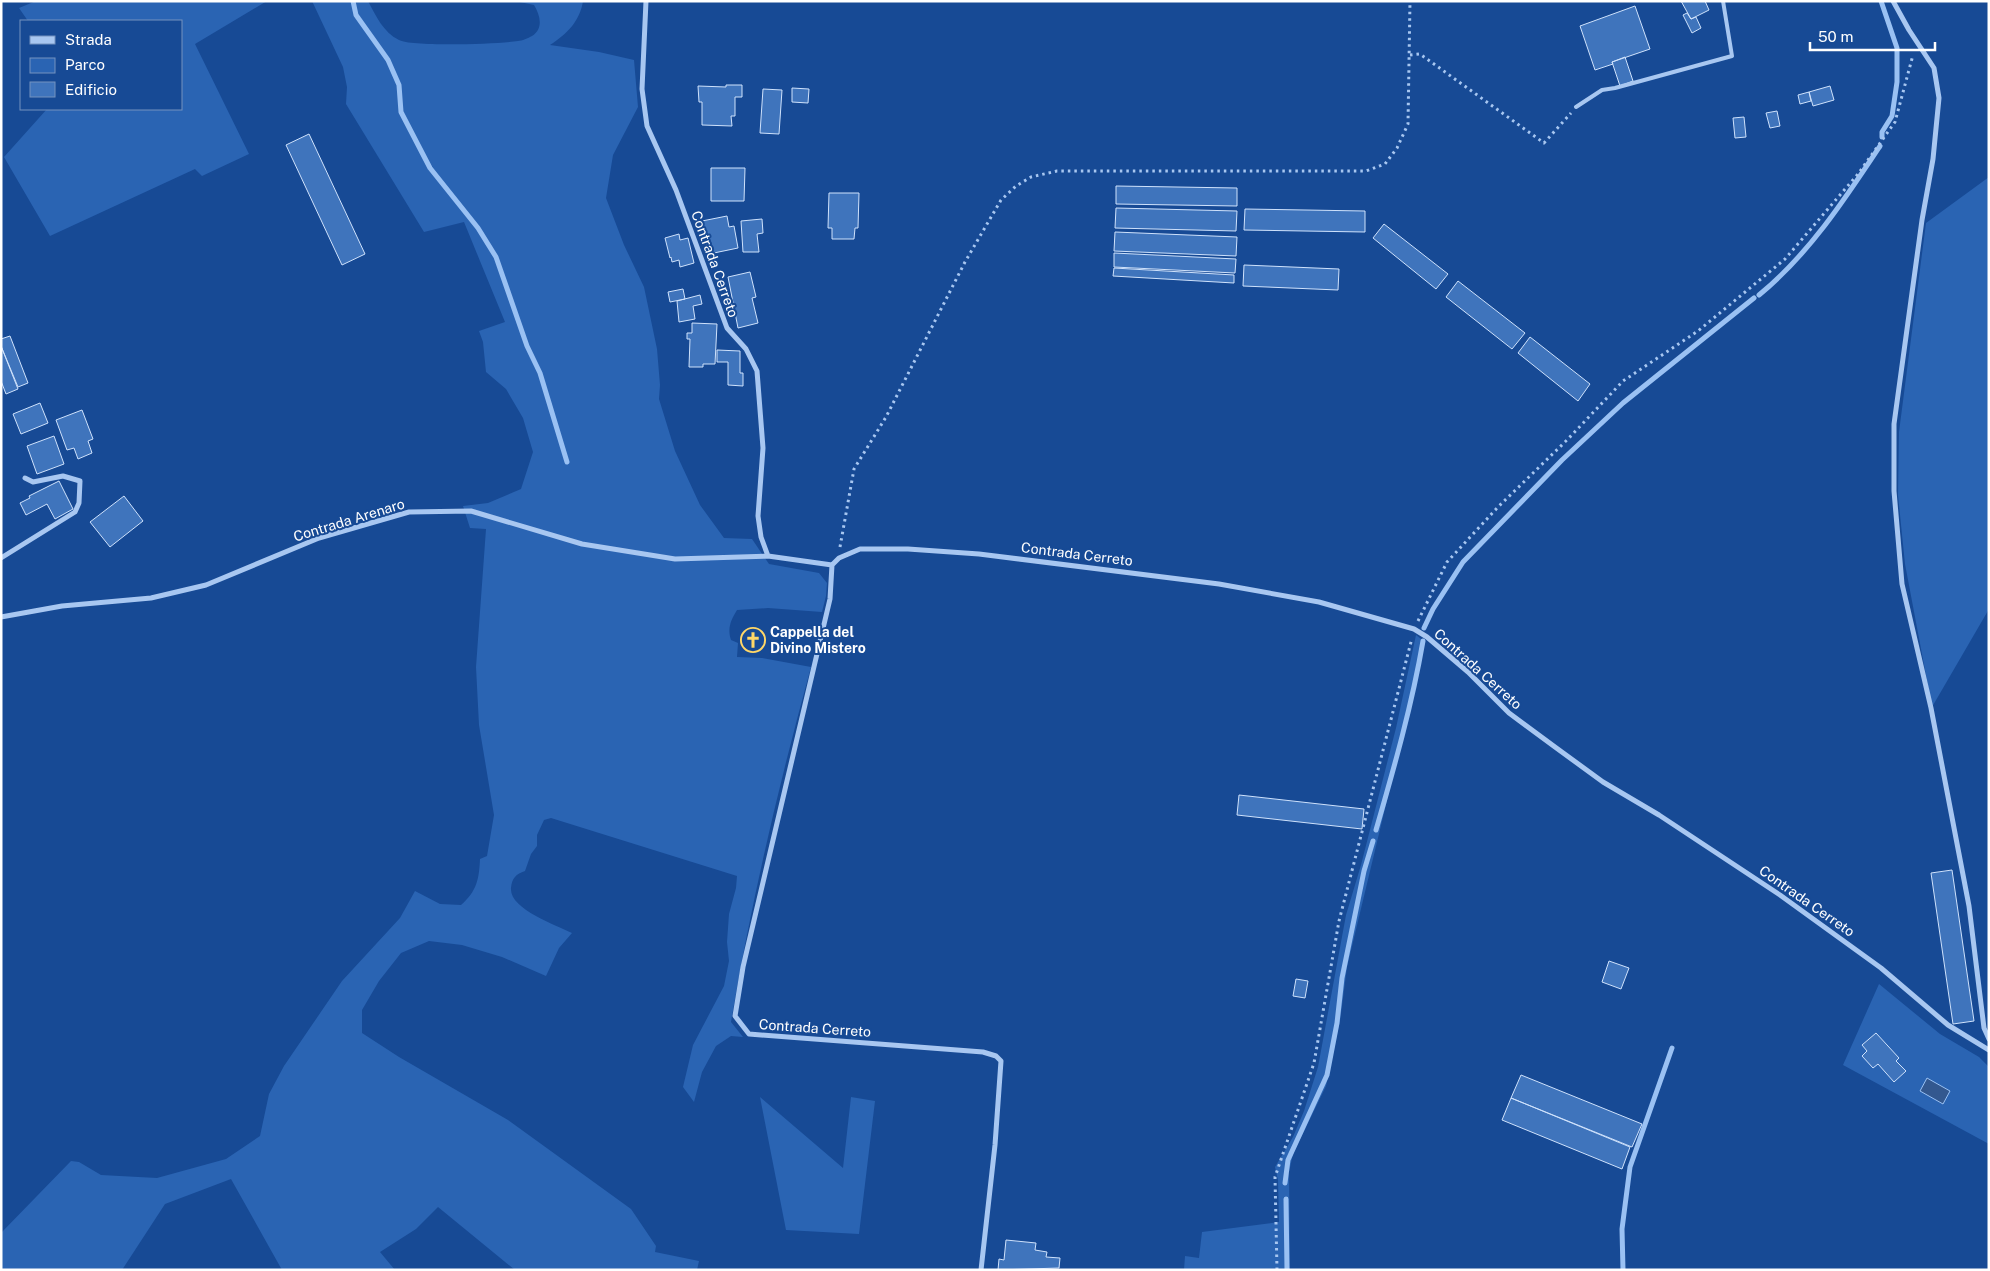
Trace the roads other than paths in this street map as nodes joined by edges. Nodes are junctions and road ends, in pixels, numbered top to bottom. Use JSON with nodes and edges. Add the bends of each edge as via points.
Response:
{"nodes":[{"id":1,"x":646,"y":1,"type":"edge"},
{"id":2,"x":1723,"y":1,"type":"edge"},
{"id":3,"x":1893,"y":1,"type":"edge"},
{"id":4,"x":1576,"y":107,"type":"road end"},
{"id":5,"x":25,"y":478,"type":"dead end"},
{"id":6,"x":768,"y":556,"type":"junction"},
{"id":7,"x":1,"y":558,"type":"edge"},
{"id":8,"x":832,"y":565,"type":"junction"},
{"id":9,"x":1,"y":617,"type":"edge"},
{"id":10,"x":1989,"y":1039,"type":"edge"},
{"id":11,"x":1989,"y":1050,"type":"edge"},
{"id":12,"x":982,"y":1270,"type":"edge"}],
"edges":[{"from":1,"to":6,"type":"street","name":"Contrada Cerreto","via":[[642,89],[647,126],[676,190],[727,328],[746,349],[757,371],[764,448],[758,516]]},
{"from":2,"to":4,"type":"lane","via":[[1732,56],[1602,90]]},
{"from":3,"to":10,"type":"street","via":[[1934,68],[1939,98],[1894,424],[1894,492],[1902,584],[1931,708],[1967,896],[1984,1028]]},
{"from":5,"to":7,"type":"street","via":[[33,482],[63,476],[80,481],[79,503],[75,512]]},
{"from":6,"to":8,"type":"street"},
{"from":6,"to":9,"type":"street","name":"Contrada Arenaro","via":[[675,559],[582,544],[471,511],[409,512],[319,538],[206,584],[151,598],[62,606]]},
{"from":8,"to":11,"type":"street","name":"Contrada Cerreto","via":[[839,558],[860,549],[979,554],[1219,584],[1318,602],[1414,629],[1468,672],[1509,713],[1555,747],[1603,782],[1780,895],[1881,968],[1948,1025]]},
{"from":8,"to":12,"type":"street","name":"Contrada Cerreto","via":[[830,599],[743,967],[735,1016],[749,1034],[983,1052],[1001,1061]]}]}
